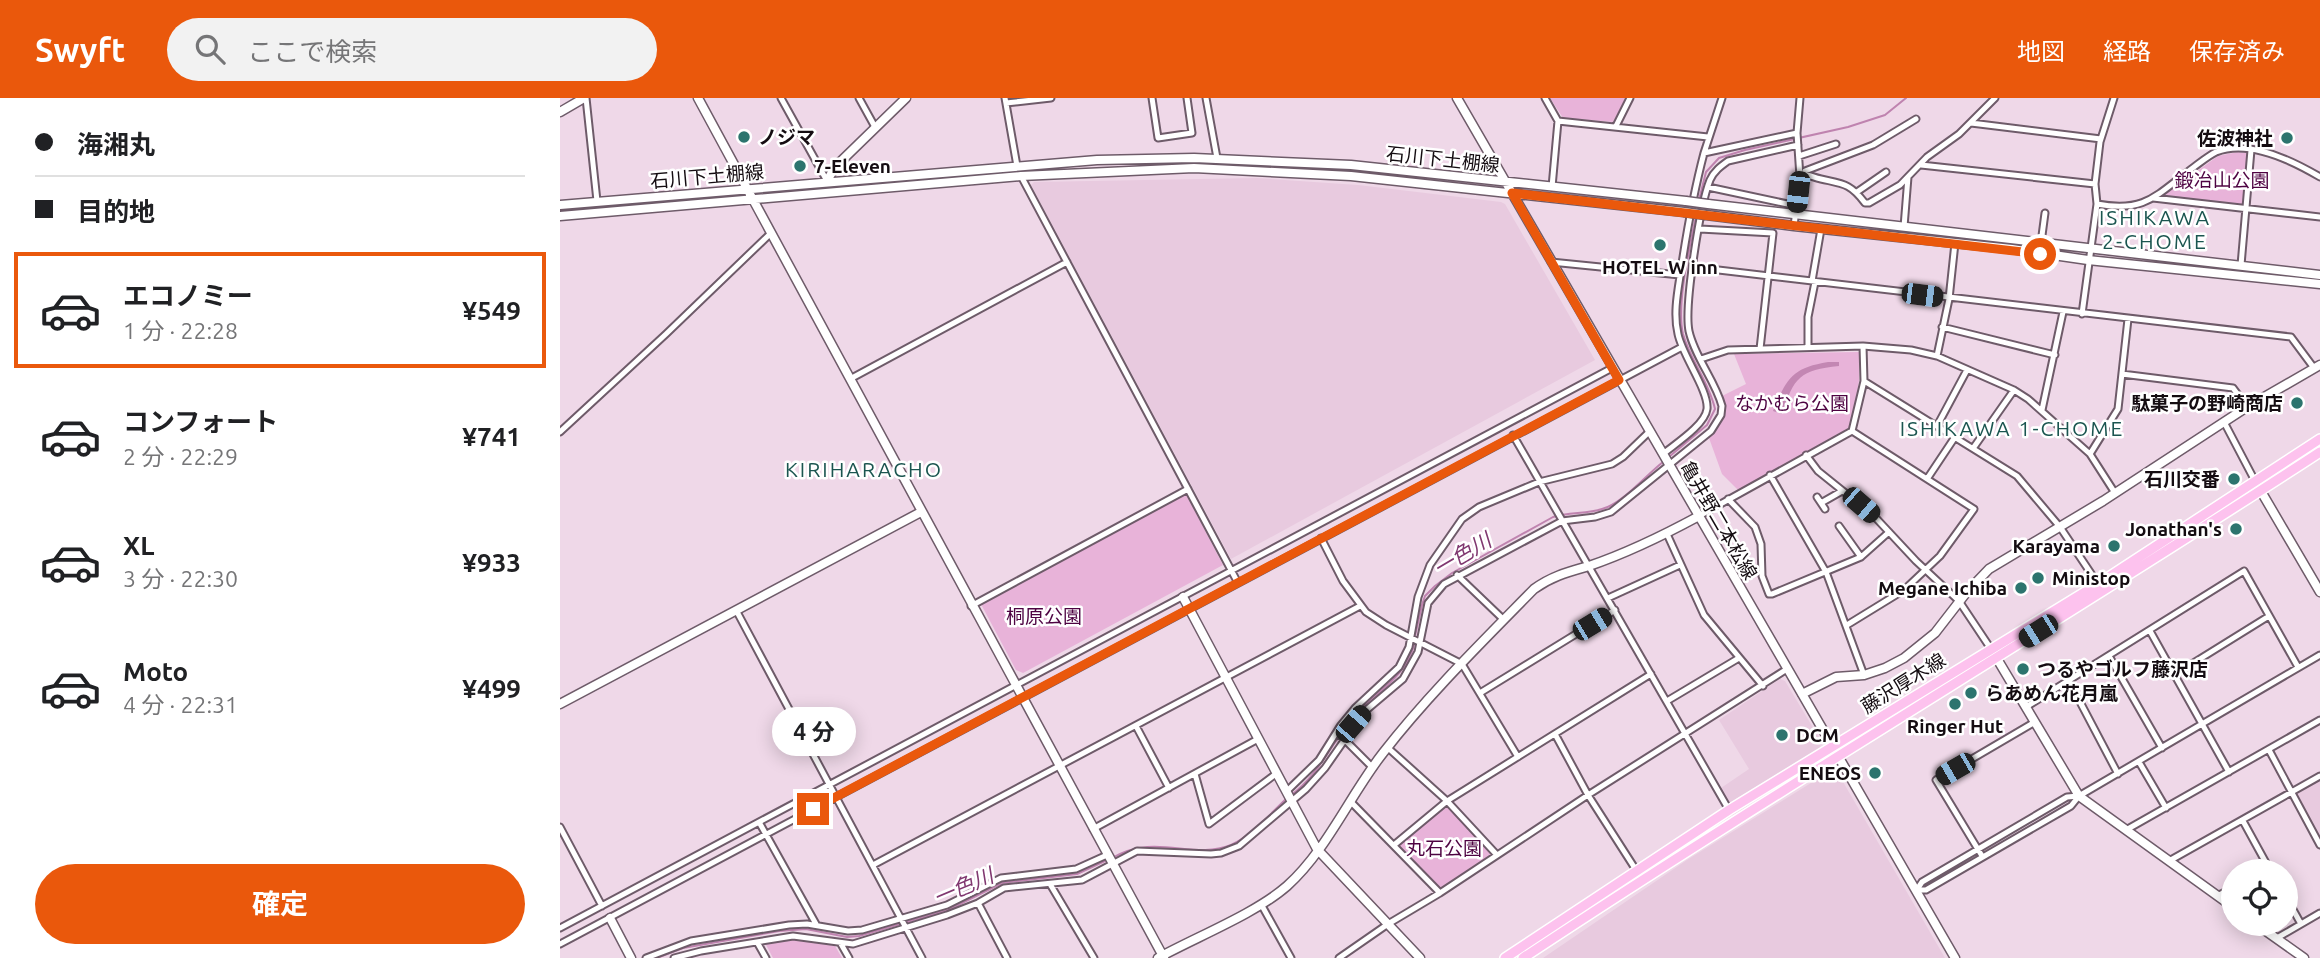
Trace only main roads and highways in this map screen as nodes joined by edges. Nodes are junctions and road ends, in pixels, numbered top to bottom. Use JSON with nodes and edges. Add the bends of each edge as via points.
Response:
{"nodes":[{"id":1,"x":2320,"y":439,"type":"edge"},
{"id":2,"x":2320,"y":452,"type":"edge"},
{"id":3,"x":2258,"y":486,"type":"junction"},
{"id":4,"x":1993,"y":653,"type":"junction"},
{"id":5,"x":1836,"y":751,"type":"junction"},
{"id":6,"x":1504,"y":958,"type":"edge"},
{"id":7,"x":1523,"y":958,"type":"edge"}],
"edges":[{"from":1,"to":3,"type":"main road","name":"藤沢厚木線"},
{"from":2,"to":3,"type":"main road","name":"藤沢厚木線"},
{"from":3,"to":4,"type":"main road","name":"藤沢厚木線"},
{"from":3,"to":4,"type":"main road","name":"藤沢厚木線"},
{"from":4,"to":5,"type":"main road","name":"藤沢厚木線"},
{"from":5,"to":6,"type":"main road","name":"藤沢厚木線","via":[[1729,810]]},
{"from":5,"to":7,"type":"main road","name":"藤沢厚木線"}]}
